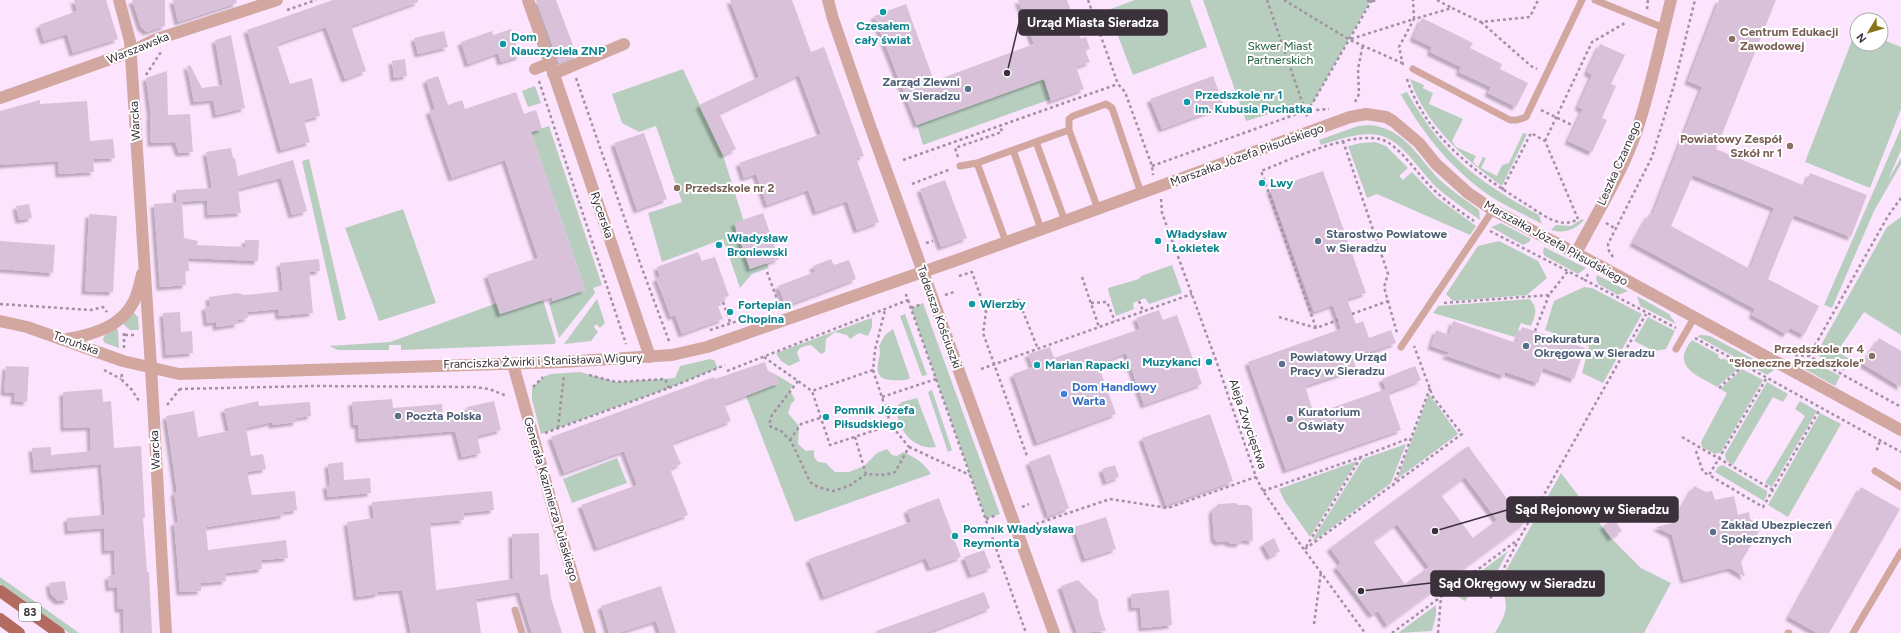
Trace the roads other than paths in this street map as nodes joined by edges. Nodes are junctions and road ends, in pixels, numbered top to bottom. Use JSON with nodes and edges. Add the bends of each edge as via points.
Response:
{"nodes":[{"id":1,"x":119,"y":0,"type":"edge"},
{"id":2,"x":277,"y":0,"type":"edge"},
{"id":3,"x":528,"y":0,"type":"edge"},
{"id":4,"x":1582,"y":0,"type":"edge"},
{"id":5,"x":1595,"y":0,"type":"edge"},
{"id":6,"x":1671,"y":0,"type":"edge"},
{"id":7,"x":831,"y":1,"type":"edge"},
{"id":8,"x":1664,"y":28,"type":"junction"},
{"id":9,"x":624,"y":44,"type":"dead end"},
{"id":10,"x":130,"y":52,"type":"junction"},
{"id":11,"x":535,"y":69,"type":"road end"},
{"id":12,"x":551,"y":69,"type":"junction"},
{"id":13,"x":1413,"y":69,"type":"dead end"},
{"id":14,"x":0,"y":98,"type":"edge"},
{"id":15,"x":1069,"y":130,"type":"junction"},
{"id":16,"x":1036,"y":142,"type":"junction"},
{"id":17,"x":1013,"y":150,"type":"junction"},
{"id":18,"x":977,"y":163,"type":"junction"},
{"id":19,"x":960,"y":166,"type":"road end"},
{"id":20,"x":1141,"y":193,"type":"junction"},
{"id":21,"x":1098,"y":209,"type":"junction"},
{"id":22,"x":1493,"y":210,"type":"junction"},
{"id":23,"x":1065,"y":221,"type":"junction"},
{"id":24,"x":1041,"y":229,"type":"junction"},
{"id":25,"x":1006,"y":242,"type":"junction"},
{"id":26,"x":1576,"y":253,"type":"junction"},
{"id":27,"x":144,"y":267,"type":"junction"},
{"id":28,"x":923,"y":272,"type":"junction"},
{"id":29,"x":1694,"y":318,"type":"junction"},
{"id":30,"x":0,"y":321,"type":"edge"},
{"id":31,"x":67,"y":340,"type":"junction"},
{"id":32,"x":1401,"y":347,"type":"dead end"},
{"id":33,"x":1676,"y":350,"type":"dead end"},
{"id":34,"x":650,"y":356,"type":"junction"},
{"id":35,"x":513,"y":364,"type":"junction"},
{"id":36,"x":151,"y":367,"type":"junction"},
{"id":37,"x":1901,"y":430,"type":"edge"},
{"id":38,"x":1875,"y":471,"type":"dead end"},
{"id":39,"x":1901,"y":487,"type":"edge"},
{"id":40,"x":1901,"y":552,"type":"edge"},
{"id":41,"x":0,"y":591,"type":"edge"},
{"id":42,"x":516,"y":610,"type":"dead end"},
{"id":43,"x":0,"y":619,"type":"edge"},
{"id":44,"x":19,"y":633,"type":"edge"},
{"id":45,"x":59,"y":633,"type":"edge"},
{"id":46,"x":166,"y":633,"type":"edge"},
{"id":47,"x":522,"y":633,"type":"edge"},
{"id":48,"x":590,"y":633,"type":"edge"},
{"id":49,"x":1054,"y":633,"type":"edge"},
{"id":50,"x":1853,"y":633,"type":"edge"}],
"edges":[{"from":1,"to":10,"type":"street","name":"Warcka"},
{"from":2,"to":10,"type":"street","name":"Warszawska","via":[[154,40]]},
{"from":3,"to":12,"type":"street","name":"Rycerska"},
{"from":4,"to":13,"type":"lane","via":[[1526,118],[1510,120]]},
{"from":5,"to":8,"type":"lane"},
{"from":6,"to":8,"type":"street","name":"Leszka Czarnego"},
{"from":7,"to":28,"type":"street","name":"Tadeusza Kościuszki","via":[[833,19]]},
{"from":8,"to":26,"type":"street","name":"Leszka Czarnego","via":[[1636,130]]},
{"from":9,"to":12,"type":"street","via":[[572,66]]},
{"from":10,"to":14,"type":"street","name":"Warszawska"},
{"from":10,"to":27,"type":"street","name":"Warcka"},
{"from":11,"to":12,"type":"street"},
{"from":12,"to":34,"type":"street","name":"Rycerska"},
{"from":15,"to":16,"type":"lane"},
{"from":15,"to":20,"type":"lane","via":[[1069,119],[1073,116],[1106,104],[1112,108]]},
{"from":15,"to":21,"type":"lane"},
{"from":16,"to":17,"type":"lane"},
{"from":16,"to":23,"type":"lane"},
{"from":17,"to":18,"type":"lane"},
{"from":17,"to":24,"type":"lane"},
{"from":18,"to":19,"type":"lane"},
{"from":18,"to":25,"type":"lane"},
{"from":20,"to":21,"type":"street","name":"Marszałka Józefa Piłsudskiego"},
{"from":20,"to":22,"type":"street","name":"Marszałka Józefa Piłsudskiego","via":[[1350,117],[1366,114],[1393,120],[1420,143],[1436,164],[1468,193]]},
{"from":21,"to":23,"type":"street","name":"Marszałka Józefa Piłsudskiego"},
{"from":22,"to":26,"type":"street","name":"Marszałka Józefa Piłsudskiego"},
{"from":22,"to":32,"type":"lane"},
{"from":23,"to":24,"type":"street","name":"Marszałka Józefa Piłsudskiego"},
{"from":24,"to":25,"type":"street","name":"Marszałka Józefa Piłsudskiego"},
{"from":25,"to":28,"type":"street","name":"Marszałka Józefa Piłsudskiego"},
{"from":26,"to":29,"type":"street","name":"Marszałka Józefa Piłsudskiego"},
{"from":27,"to":31,"type":"street","name":"Warcka","via":[[134,301],[116,322],[92,335]]},
{"from":27,"to":36,"type":"street","name":"Warcka"},
{"from":28,"to":34,"type":"street","name":"Franciszka Żwirki i Stanisława Wigury","via":[[707,347],[672,355]]},
{"from":28,"to":49,"type":"street","name":"Tadeusza Kościuszki"},
{"from":29,"to":33,"type":"lane"},
{"from":29,"to":37,"type":"street","name":"Marszałka Józefa Piłsudskiego"},
{"from":30,"to":31,"type":"street","name":"Toruńska"},
{"from":31,"to":36,"type":"street","name":"Toruńska"},
{"from":34,"to":35,"type":"street","name":"Franciszka Żwirki i Stanisława Wigury","via":[[564,368]]},
{"from":35,"to":36,"type":"street","name":"Franciszka Żwirki i Stanisława Wigury","via":[[180,374]]},
{"from":35,"to":48,"type":"street","name":"Generała Kazimierza Pułaskiego"},
{"from":36,"to":46,"type":"street","name":"Warcka"},
{"from":38,"to":39,"type":"lane"},
{"from":40,"to":50,"type":"lane"},
{"from":41,"to":45,"type":"main road","number":"83"},
{"from":42,"to":47,"type":"lane"},
{"from":43,"to":44,"type":"main road","number":"83"}]}
